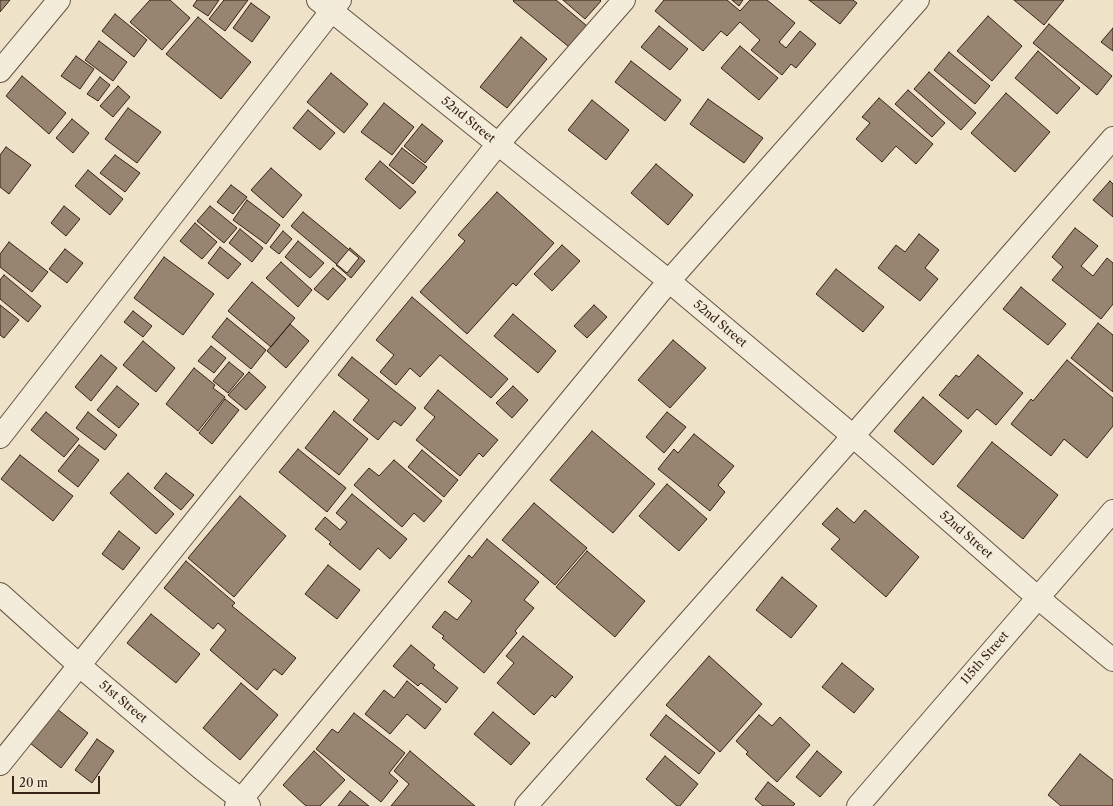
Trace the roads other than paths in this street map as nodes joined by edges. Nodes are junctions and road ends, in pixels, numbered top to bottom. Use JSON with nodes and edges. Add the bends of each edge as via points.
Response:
{"nodes":[{"id":1,"x":59,"y":0,"type":"edge"},
{"id":2,"x":624,"y":0,"type":"edge"},
{"id":3,"x":918,"y":0,"type":"edge"},
{"id":4,"x":330,"y":4,"type":"edge"},
{"id":5,"x":0,"y":71,"type":"edge"},
{"id":6,"x":1113,"y":138,"type":"edge"},
{"id":7,"x":498,"y":144,"type":"junction"},
{"id":8,"x":669,"y":281,"type":"junction"},
{"id":9,"x":853,"y":436,"type":"junction"},
{"id":10,"x":0,"y":437,"type":"edge"},
{"id":11,"x":1113,"y":511,"type":"edge"},
{"id":12,"x":0,"y":594,"type":"edge"},
{"id":13,"x":1038,"y":597,"type":"junction"},
{"id":14,"x":1113,"y":660,"type":"edge"},
{"id":15,"x":80,"y":666,"type":"junction"},
{"id":16,"x":0,"y":764,"type":"edge"},
{"id":17,"x":242,"y":804,"type":"edge"},
{"id":18,"x":526,"y":806,"type":"edge"},
{"id":19,"x":858,"y":806,"type":"edge"}],
"edges":[{"from":1,"to":5,"type":"street"},
{"from":2,"to":7,"type":"street"},
{"from":3,"to":8,"type":"street"},
{"from":4,"to":7,"type":"street","name":"52nd Street"},
{"from":4,"to":10,"type":"street"},
{"from":6,"to":9,"type":"street"},
{"from":7,"to":8,"type":"street","name":"52nd Street"},
{"from":7,"to":15,"type":"street"},
{"from":8,"to":9,"type":"street","name":"52nd Street"},
{"from":8,"to":17,"type":"street"},
{"from":9,"to":13,"type":"street","name":"52nd Street"},
{"from":9,"to":18,"type":"street"},
{"from":11,"to":13,"type":"street","name":"115th Street"},
{"from":12,"to":15,"type":"street","name":"51st Street"},
{"from":13,"to":14,"type":"street","name":"52nd Street"},
{"from":13,"to":19,"type":"street","name":"115th Street"},
{"from":15,"to":16,"type":"street"},
{"from":15,"to":17,"type":"street","name":"51st Street"}]}
